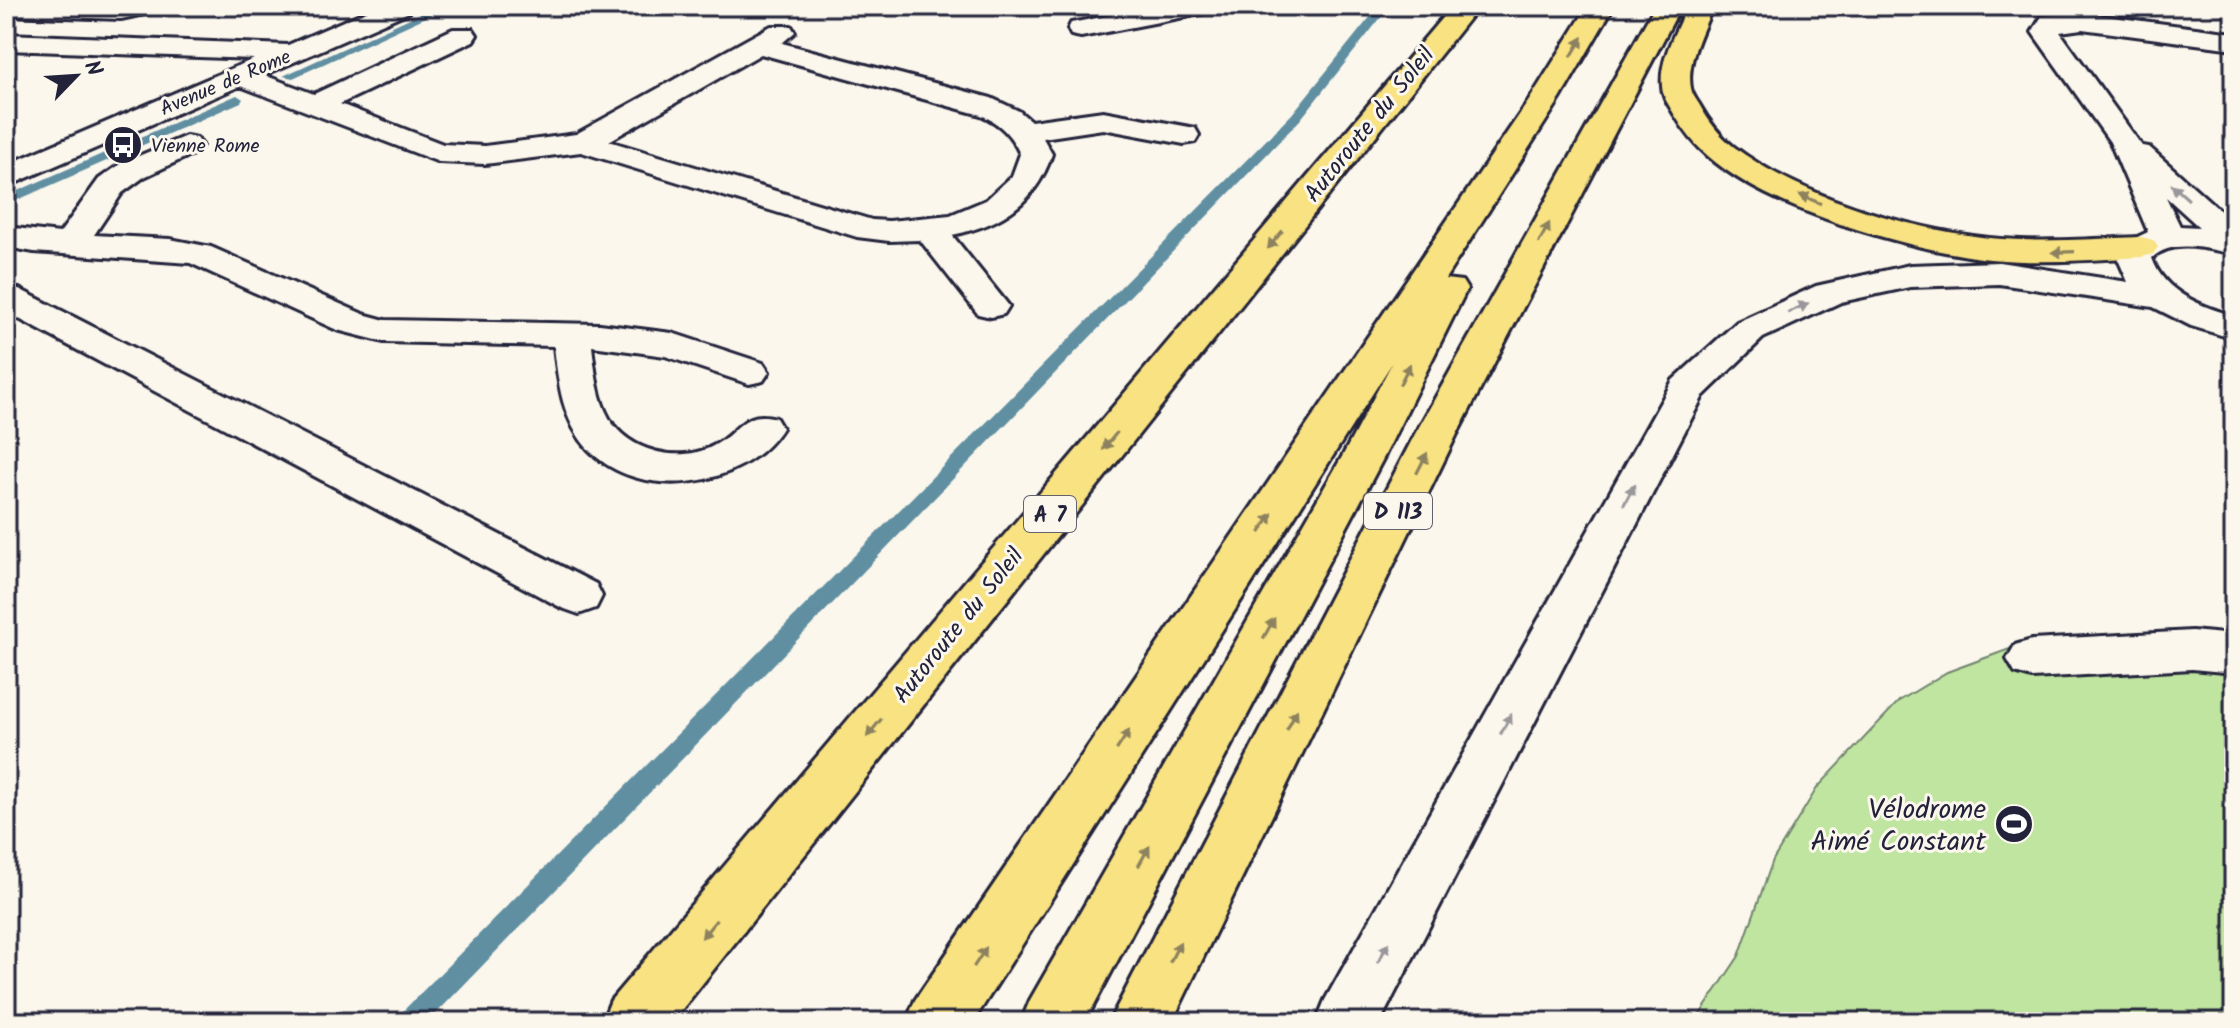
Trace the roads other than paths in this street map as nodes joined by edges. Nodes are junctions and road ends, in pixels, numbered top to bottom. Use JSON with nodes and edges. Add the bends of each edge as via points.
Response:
{"nodes":[{"id":1,"x":145,"y":6,"type":"edge"},
{"id":2,"x":400,"y":6,"type":"edge"},
{"id":3,"x":1200,"y":6,"type":"edge"},
{"id":4,"x":1466,"y":6,"type":"edge"},
{"id":5,"x":1601,"y":6,"type":"edge"},
{"id":6,"x":1668,"y":6,"type":"edge"},
{"id":7,"x":1700,"y":6,"type":"edge"},
{"id":8,"x":6,"y":7,"type":"edge"},
{"id":9,"x":790,"y":27,"type":"dead end"},
{"id":10,"x":1081,"y":29,"type":"dead end"},
{"id":11,"x":463,"y":35,"type":"dead end"},
{"id":12,"x":2234,"y":41,"type":"edge"},
{"id":13,"x":6,"y":42,"type":"edge"},
{"id":14,"x":758,"y":45,"type":"junction"},
{"id":15,"x":294,"y":52,"type":"junction"},
{"id":16,"x":240,"y":76,"type":"junction"},
{"id":17,"x":1545,"y":99,"type":"junction"},
{"id":18,"x":315,"y":105,"type":"junction"},
{"id":19,"x":1025,"y":131,"type":"junction"},
{"id":20,"x":1184,"y":135,"type":"dead end"},
{"id":21,"x":2125,"y":142,"type":"junction"},
{"id":22,"x":583,"y":143,"type":"junction"},
{"id":23,"x":186,"y":145,"type":"dead end"},
{"id":24,"x":6,"y":177,"type":"edge"},
{"id":25,"x":930,"y":230,"type":"junction"},
{"id":26,"x":6,"y":237,"type":"edge"},
{"id":27,"x":2154,"y":242,"type":"junction"},
{"id":28,"x":2234,"y":243,"type":"edge"},
{"id":29,"x":70,"y":244,"type":"junction"},
{"id":30,"x":6,"y":297,"type":"edge"},
{"id":31,"x":2164,"y":298,"type":"junction"},
{"id":32,"x":991,"y":306,"type":"dead end"},
{"id":33,"x":2234,"y":328,"type":"edge"},
{"id":34,"x":572,"y":335,"type":"junction"},
{"id":35,"x":749,"y":372,"type":"dead end"},
{"id":36,"x":762,"y":428,"type":"dead end"},
{"id":37,"x":579,"y":596,"type":"dead end"},
{"id":38,"x":2234,"y":654,"type":"edge"},
{"id":39,"x":2032,"y":659,"type":"dead end"},
{"id":40,"x":633,"y":1022,"type":"edge"},
{"id":41,"x":937,"y":1022,"type":"edge"},
{"id":42,"x":1052,"y":1022,"type":"edge"},
{"id":43,"x":1140,"y":1022,"type":"edge"},
{"id":44,"x":1347,"y":1022,"type":"edge"}],
"edges":[{"from":1,"to":8,"type":"street","via":[[121,11]]},
{"from":2,"to":15,"type":"street","name":"Avenue de Rome"},
{"from":3,"to":10,"type":"street"},
{"from":4,"to":40,"type":"main road","name":"Autoroute du Soleil","number":"A 7","one_way":true},
{"from":17,"to":5,"type":"main road","one_way":true},
{"from":43,"to":6,"type":"main road","number":"D 113","one_way":true,"via":[[1436,434]]},
{"from":27,"to":7,"type":"main road","one_way":true,"via":[[2057,253],[1985,248],[1900,230],[1770,182],[1722,152],[1689,117],[1676,87]]},
{"from":9,"to":14,"type":"street"},
{"from":11,"to":18,"type":"street"},
{"from":12,"to":21,"type":"street","via":[[2082,21],[2051,22],[2046,32]]},
{"from":13,"to":15,"type":"street"},
{"from":14,"to":19,"type":"street","via":[[981,104],[1007,114]]},
{"from":14,"to":22,"type":"street"},
{"from":15,"to":16,"type":"street","name":"Avenue de Rome"},
{"from":16,"to":18,"type":"street"},
{"from":16,"to":24,"type":"street","name":"Avenue de Rome"},
{"from":41,"to":17,"type":"main road","one_way":true},
{"from":42,"to":17,"type":"main road","one_way":true,"via":[[1364,455]]},
{"from":18,"to":22,"type":"street","via":[[439,153],[485,155]]},
{"from":19,"to":20,"type":"street","via":[[1103,120]]},
{"from":19,"to":25,"type":"street","via":[[1036,154],[1027,179],[983,214]]},
{"from":21,"to":27,"type":"street"},
{"from":28,"to":21,"type":"street","one_way":true},
{"from":22,"to":25,"type":"street","via":[[869,230]]},
{"from":23,"to":29,"type":"street","via":[[110,186]]},
{"from":25,"to":32,"type":"street"},
{"from":26,"to":29,"type":"street"},
{"from":27,"to":28,"type":"street","via":[[2189,237]]},
{"from":27,"to":31,"type":"street","via":[[2134,257],[2136,269]]},
{"from":29,"to":34,"type":"street","via":[[199,254],[350,322],[384,331]]},
{"from":30,"to":37,"type":"street"},
{"from":31,"to":33,"type":"street"},
{"from":44,"to":31,"type":"street","one_way":true,"via":[[1687,389],[1750,330],[1829,294],[1910,276],[1999,273]]},
{"from":34,"to":35,"type":"street","via":[[672,345]]},
{"from":34,"to":36,"type":"street","via":[[581,398],[593,426],[619,454],[658,467],[696,467],[728,457]]},
{"from":38,"to":39,"type":"street","via":[[2192,650]]}]}
